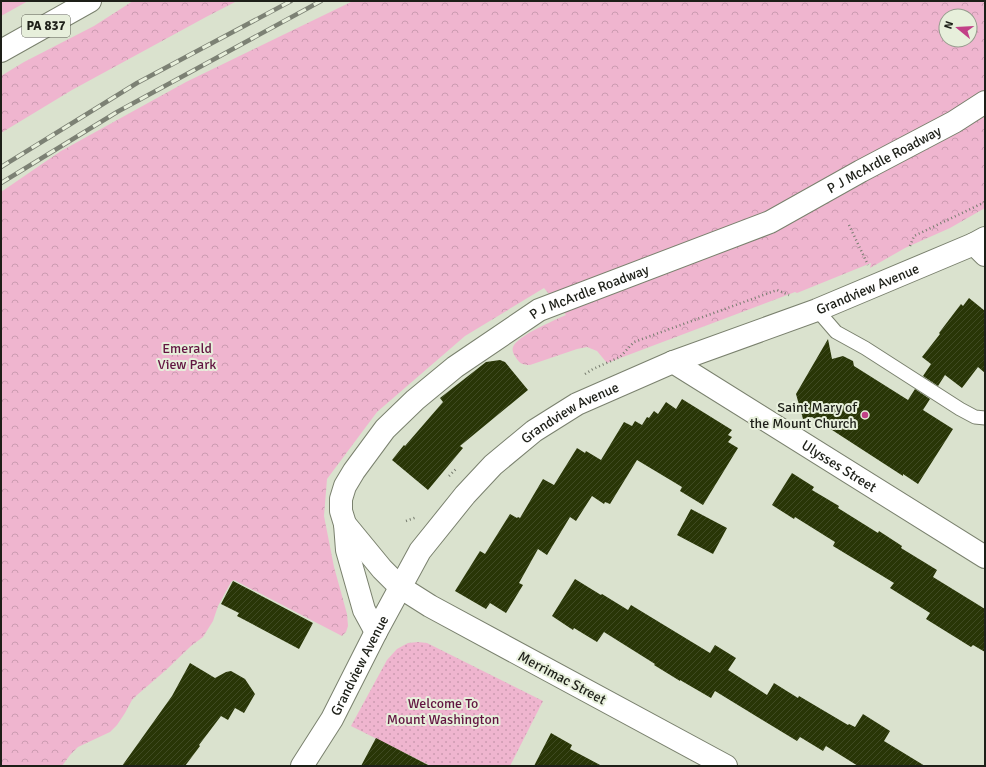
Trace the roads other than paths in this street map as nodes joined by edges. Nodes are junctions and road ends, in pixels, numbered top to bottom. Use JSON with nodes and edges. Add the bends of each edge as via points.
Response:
{"nodes":[{"id":1,"x":90,"y":1,"type":"edge"},
{"id":2,"x":1,"y":51,"type":"edge"},
{"id":3,"x":985,"y":102,"type":"edge"},
{"id":4,"x":981,"y":246,"type":"edge"},
{"id":5,"x":817,"y":310,"type":"junction"},
{"id":6,"x":673,"y":362,"type":"junction"},
{"id":7,"x":985,"y":418,"type":"edge"},
{"id":8,"x":345,"y":524,"type":"junction"},
{"id":9,"x":985,"y":557,"type":"edge"},
{"id":10,"x":400,"y":587,"type":"junction"},
{"id":11,"x":376,"y":632,"type":"junction"},
{"id":12,"x":302,"y":766,"type":"edge"},
{"id":13,"x":726,"y":766,"type":"edge"}],
"edges":[{"from":1,"to":2,"type":"street","number":"PA 837"},
{"from":3,"to":8,"type":"street","name":"P J McArdle Roadway","via":[[954,122],[770,222],[539,310],[455,367],[385,429],[345,486],[341,499]]},
{"from":4,"to":5,"type":"street","name":"Grandview Avenue"},
{"from":5,"to":6,"type":"street","name":"Grandview Avenue"},
{"from":5,"to":7,"type":"lane","via":[[836,332],[960,409],[975,417]]},
{"from":6,"to":9,"type":"street","name":"Ulysses Street"},
{"from":6,"to":10,"type":"street","name":"Grandview Avenue","via":[[577,404],[534,431],[493,465],[465,495],[420,551]]},
{"from":8,"to":10,"type":"street","name":"P J McArdle Roadway"},
{"from":8,"to":11,"type":"street","via":[[347,550],[364,610]]},
{"from":10,"to":11,"type":"street","name":"Grandview Avenue"},
{"from":10,"to":13,"type":"street","name":"Merrimac Street","via":[[430,606]]},
{"from":11,"to":12,"type":"street","name":"Grandview Avenue","via":[[332,719]]}]}
